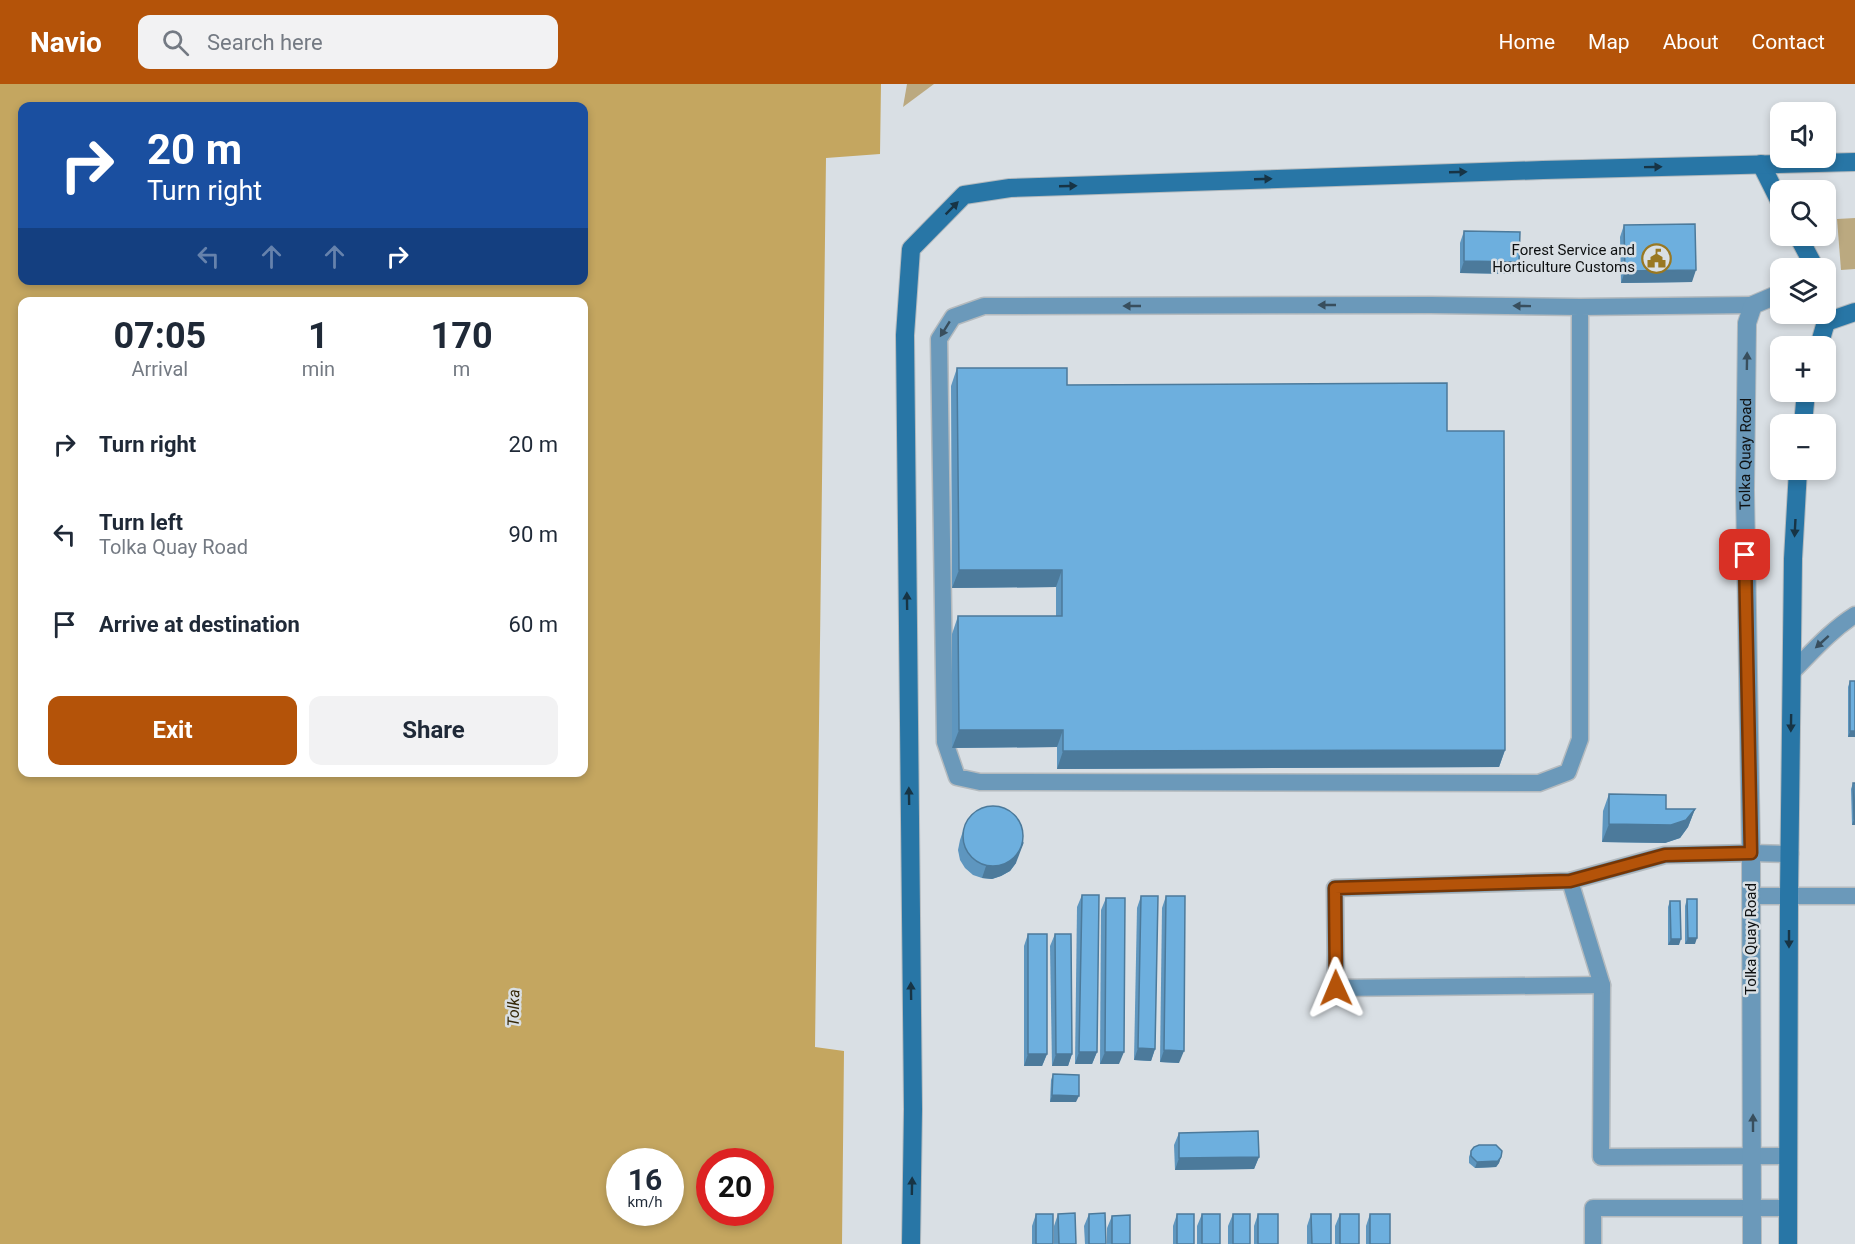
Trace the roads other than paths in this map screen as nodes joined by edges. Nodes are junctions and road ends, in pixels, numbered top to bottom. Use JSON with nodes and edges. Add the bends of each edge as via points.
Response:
{"nodes":[{"id":1,"x":1855,"y":162,"type":"edge"},
{"id":2,"x":1761,"y":164,"type":"junction"},
{"id":3,"x":1770,"y":182,"type":"edge"},
{"id":4,"x":1770,"y":298,"type":"edge"},
{"id":5,"x":1753,"y":305,"type":"junction"},
{"id":6,"x":1581,"y":307,"type":"junction"},
{"id":7,"x":1855,"y":312,"type":"edge"},
{"id":8,"x":1836,"y":314,"type":"edge"},
{"id":9,"x":1797,"y":480,"type":"edge"},
{"id":10,"x":1855,"y":615,"type":"edge"},
{"id":11,"x":1792,"y":672,"type":"junction"},
{"id":12,"x":1751,"y":853,"type":"junction"},
{"id":13,"x":1790,"y":855,"type":"junction"},
{"id":14,"x":1570,"y":881,"type":"junction"},
{"id":15,"x":1751,"y":896,"type":"junction"},
{"id":16,"x":1789,"y":896,"type":"junction"},
{"id":17,"x":1855,"y":896,"type":"edge"},
{"id":18,"x":1602,"y":985,"type":"junction"},
{"id":19,"x":1788,"y":1155,"type":"junction"},
{"id":20,"x":1753,"y":1156,"type":"junction"},
{"id":21,"x":1788,"y":1208,"type":"junction"},
{"id":22,"x":1752,"y":1209,"type":"junction"},
{"id":23,"x":911,"y":1244,"type":"edge"},
{"id":24,"x":1593,"y":1244,"type":"edge"},
{"id":25,"x":1752,"y":1244,"type":"edge"},
{"id":26,"x":1788,"y":1244,"type":"edge"}],
"edges":[{"from":1,"to":2,"type":"street"},
{"from":2,"to":3,"type":"street"},
{"from":23,"to":2,"type":"street","one_way":true,"via":[[905,335],[910,249],[964,195],[1010,188]]},
{"from":4,"to":5,"type":"street"},
{"from":5,"to":6,"type":"lane"},
{"from":12,"to":5,"type":"street","name":"Tolka Quay Road","one_way":true,"via":[[1745,490],[1747,323]]},
{"from":6,"to":6,"type":"lane","one_way":true,"via":[[984,306],[953,317],[939,339],[945,742],[957,777],[980,782],[1539,783],[1568,772],[1580,739]]},
{"from":7,"to":8,"type":"street"},
{"from":9,"to":11,"type":"street","one_way":true},
{"from":10,"to":11,"type":"lane","one_way":true},
{"from":11,"to":13,"type":"street","one_way":true},
{"from":12,"to":13,"type":"lane"},
{"from":12,"to":14,"type":"lane","via":[[1665,855]]},
{"from":12,"to":15,"type":"street","name":"Tolka Quay Road"},
{"from":13,"to":16,"type":"street"},
{"from":14,"to":18,"type":"lane"},
{"from":14,"to":18,"type":"lane","via":[[1335,888],[1336,988]]},
{"from":15,"to":16,"type":"lane"},
{"from":20,"to":15,"type":"street","name":"Tolka Quay Road","one_way":true},
{"from":16,"to":17,"type":"lane"},
{"from":16,"to":19,"type":"street","one_way":true},
{"from":18,"to":20,"type":"lane","via":[[1601,1157]]},
{"from":19,"to":20,"type":"lane"},
{"from":19,"to":21,"type":"street"},
{"from":20,"to":22,"type":"street","name":"Tolka Quay Road"},
{"from":21,"to":22,"type":"lane"},
{"from":21,"to":26,"type":"street"},
{"from":22,"to":24,"type":"lane","via":[[1593,1208]]},
{"from":22,"to":25,"type":"street","name":"Tolka Quay Road"}]}
